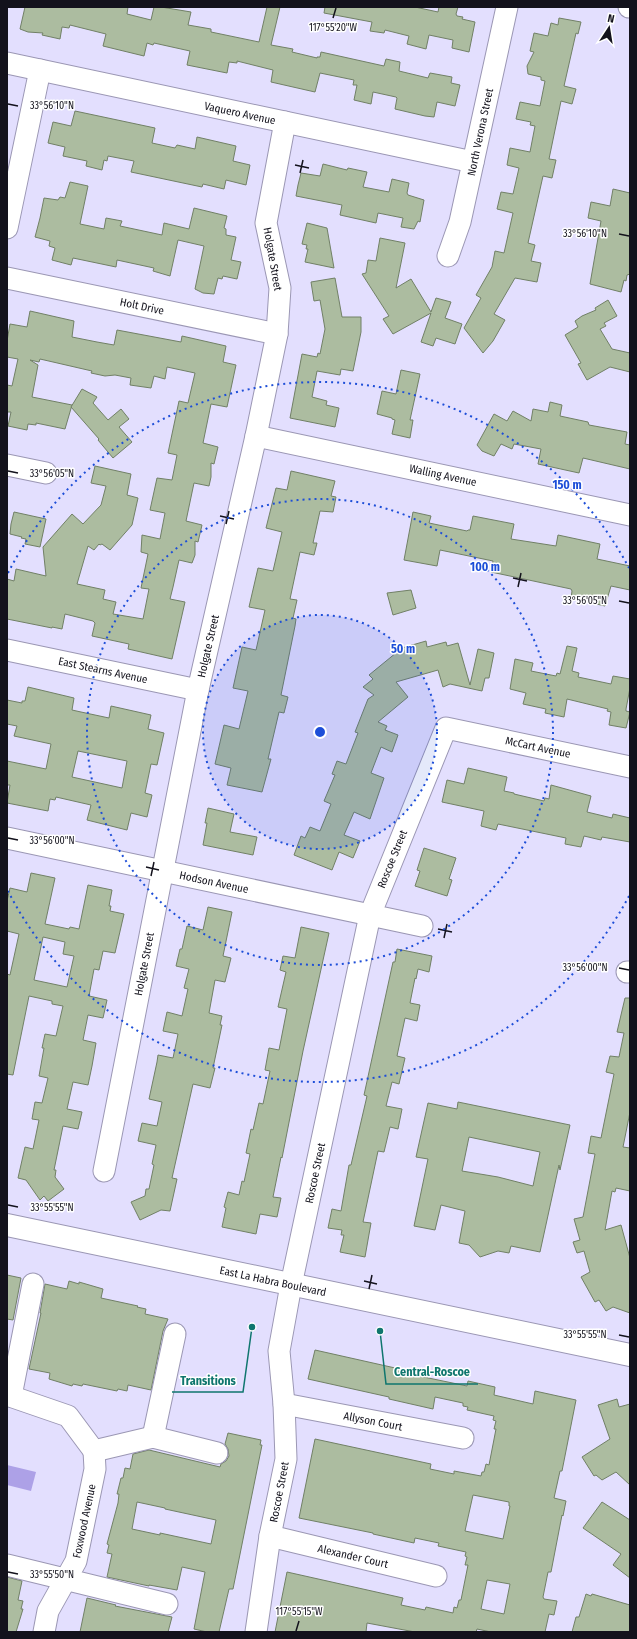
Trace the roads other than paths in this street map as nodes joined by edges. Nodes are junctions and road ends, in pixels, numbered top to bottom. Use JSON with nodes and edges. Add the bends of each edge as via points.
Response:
{"nodes":[{"id":1,"x":507,"y":7,"type":"edge"},
{"id":2,"x":7,"y":63,"type":"edge"},
{"id":3,"x":40,"y":70,"type":"junction"},
{"id":4,"x":285,"y":122,"type":"junction"},
{"id":5,"x":473,"y":162,"type":"junction"},
{"id":6,"x":7,"y":228,"type":"edge"},
{"id":7,"x":448,"y":256,"type":"dead end"},
{"id":8,"x":7,"y":278,"type":"edge"},
{"id":9,"x":277,"y":334,"type":"junction"},
{"id":10,"x":256,"y":436,"type":"junction"},
{"id":11,"x":7,"y":464,"type":"edge"},
{"id":12,"x":46,"y":473,"type":"dead end"},
{"id":13,"x":630,"y":515,"type":"edge"},
{"id":14,"x":7,"y":650,"type":"edge"},
{"id":15,"x":198,"y":690,"type":"junction"},
{"id":16,"x":446,"y":728,"type":"joint"},
{"id":17,"x":630,"y":767,"type":"edge"},
{"id":18,"x":7,"y":838,"type":"edge"},
{"id":19,"x":162,"y":871,"type":"junction"},
{"id":20,"x":370,"y":915,"type":"junction"},
{"id":21,"x":422,"y":926,"type":"dead end"},
{"id":22,"x":104,"y":1171,"type":"dead end"},
{"id":23,"x":7,"y":1225,"type":"edge"},
{"id":24,"x":33,"y":1284,"type":"dead end"},
{"id":25,"x":291,"y":1285,"type":"junction"},
{"id":26,"x":175,"y":1334,"type":"dead end"},
{"id":27,"x":630,"y":1355,"type":"edge"},
{"id":28,"x":9,"y":1396,"type":"edge"},
{"id":29,"x":284,"y":1404,"type":"junction"},
{"id":30,"x":153,"y":1437,"type":"junction"},
{"id":31,"x":463,"y":1438,"type":"dead end"},
{"id":32,"x":94,"y":1451,"type":"junction"},
{"id":33,"x":216,"y":1453,"type":"dead end"},
{"id":34,"x":270,"y":1536,"type":"junction"},
{"id":35,"x":7,"y":1566,"type":"edge"},
{"id":36,"x":436,"y":1576,"type":"dead end"},
{"id":37,"x":66,"y":1579,"type":"junction"},
{"id":38,"x":167,"y":1604,"type":"dead end"},
{"id":39,"x":44,"y":1632,"type":"edge"},
{"id":40,"x":256,"y":1632,"type":"edge"}],
"edges":[{"from":1,"to":5,"type":"street","name":"North Verona Street"},
{"from":2,"to":3,"type":"street","name":"Vaquero Avenue"},
{"from":3,"to":4,"type":"street","name":"Vaquero Avenue"},
{"from":3,"to":6,"type":"street"},
{"from":4,"to":5,"type":"street","name":"Vaquero Avenue"},
{"from":4,"to":9,"type":"street","name":"Holgate Street","via":[[266,223],[280,288]]},
{"from":5,"to":7,"type":"street","name":"North Verona Street","via":[[460,222]]},
{"from":8,"to":9,"type":"street","name":"Holt Drive"},
{"from":9,"to":10,"type":"street","name":"Holgate Street"},
{"from":10,"to":13,"type":"street","name":"Walling Avenue"},
{"from":10,"to":15,"type":"street","name":"Holgate Street"},
{"from":11,"to":12,"type":"street"},
{"from":14,"to":15,"type":"street","name":"East Stearns Avenue"},
{"from":15,"to":19,"type":"street","name":"Holgate Street"},
{"from":16,"to":17,"type":"street","name":"McCart Avenue"},
{"from":16,"to":20,"type":"street","name":"Roscoe Street"},
{"from":18,"to":19,"type":"street","name":"Hodson Avenue"},
{"from":19,"to":20,"type":"street","name":"Hodson Avenue"},
{"from":19,"to":22,"type":"street","name":"Holgate Street"},
{"from":20,"to":21,"type":"street","name":"Hodson Avenue"},
{"from":20,"to":25,"type":"street","name":"Roscoe Street"},
{"from":23,"to":25,"type":"main road","name":"East La Habra Boulevard"},
{"from":24,"to":28,"type":"street"},
{"from":25,"to":27,"type":"main road","name":"East La Habra Boulevard"},
{"from":25,"to":29,"type":"street","name":"Roscoe Street","via":[[279,1351]]},
{"from":26,"to":30,"type":"street"},
{"from":28,"to":32,"type":"street","via":[[68,1416]]},
{"from":29,"to":31,"type":"street","name":"Allyson Court"},
{"from":29,"to":34,"type":"street","name":"Roscoe Street","via":[[286,1459]]},
{"from":30,"to":32,"type":"street"},
{"from":30,"to":33,"type":"street"},
{"from":32,"to":37,"type":"street","name":"Foxwood Avenue","via":[[95,1470],[76,1561]]},
{"from":34,"to":36,"type":"street","name":"Alexander Court"},
{"from":34,"to":40,"type":"street","name":"Roscoe Street"},
{"from":35,"to":37,"type":"street"},
{"from":37,"to":38,"type":"street"},
{"from":37,"to":39,"type":"street","name":"Foxwood Avenue","via":[[48,1611]]}]}
